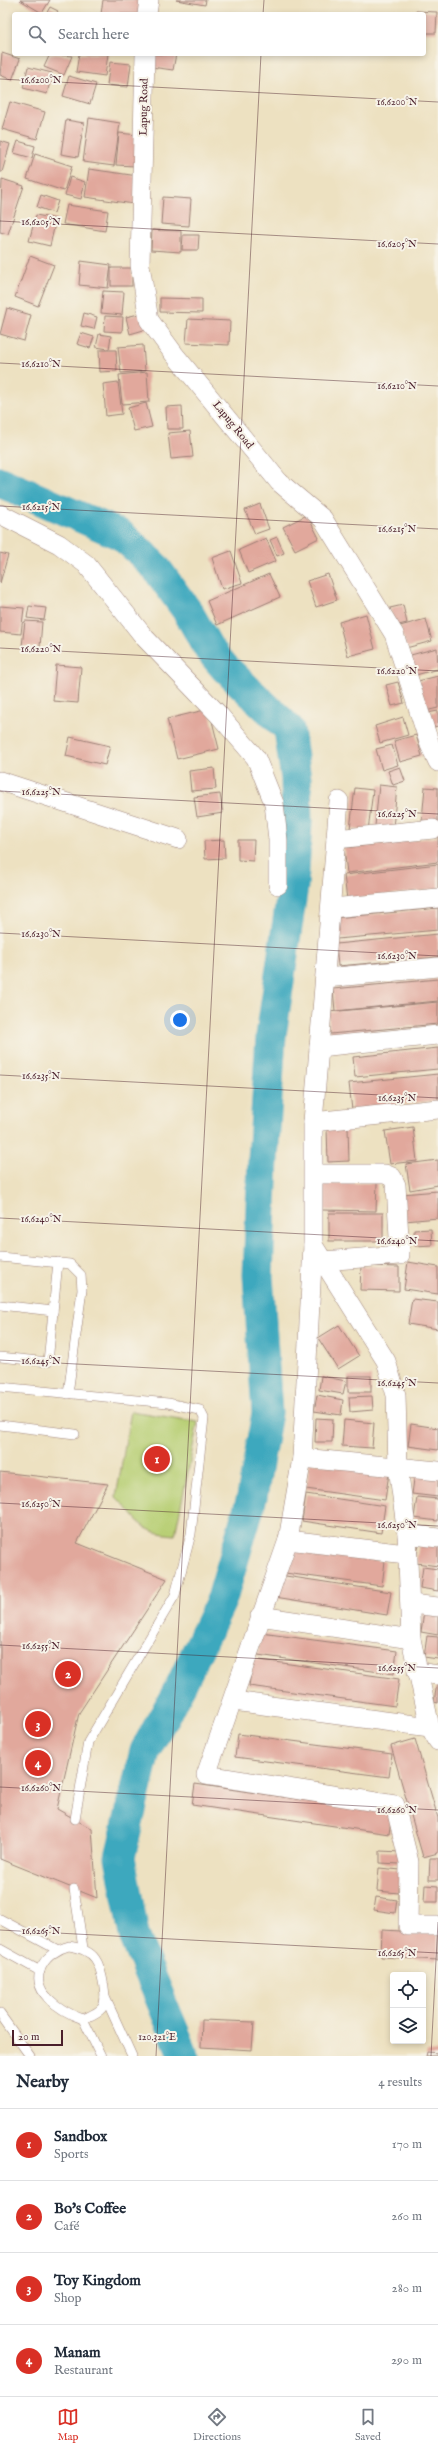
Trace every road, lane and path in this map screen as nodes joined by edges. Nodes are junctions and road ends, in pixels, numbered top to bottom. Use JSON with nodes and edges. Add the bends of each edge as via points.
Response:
{"nodes":[{"id":1,"x":149,"y":0,"type":"edge"},
{"id":2,"x":147,"y":12,"type":"edge"},
{"id":3,"x":145,"y":56,"type":"edge"},
{"id":4,"x":0,"y":514,"type":"edge"},
{"id":5,"x":438,"y":762,"type":"edge"},
{"id":6,"x":0,"y":781,"type":"edge"},
{"id":7,"x":339,"y":801,"type":"dead end"},
{"id":8,"x":433,"y":829,"type":"dead end"},
{"id":9,"x":178,"y":839,"type":"dead end"},
{"id":10,"x":336,"y":839,"type":"junction"},
{"id":11,"x":278,"y":885,"type":"dead end"},
{"id":12,"x":438,"y":898,"type":"edge"},
{"id":13,"x":332,"y":908,"type":"junction"},
{"id":14,"x":438,"y":967,"type":"edge"},
{"id":15,"x":326,"y":978,"type":"junction"},
{"id":16,"x":438,"y":1034,"type":"edge"},
{"id":17,"x":319,"y":1047,"type":"junction"},
{"id":18,"x":438,"y":1109,"type":"edge"},
{"id":19,"x":313,"y":1122,"type":"junction"},
{"id":20,"x":314,"y":1174,"type":"junction"},
{"id":21,"x":313,"y":1245,"type":"junction"},
{"id":22,"x":0,"y":1257,"type":"edge"},
{"id":23,"x":323,"y":1261,"type":"junction"},
{"id":24,"x":58,"y":1262,"type":"junction"},
{"id":25,"x":0,"y":1305,"type":"edge"},
{"id":26,"x":53,"y":1311,"type":"junction"},
{"id":27,"x":0,"y":1357,"type":"edge"},
{"id":28,"x":0,"y":1387,"type":"edge"},
{"id":29,"x":68,"y":1394,"type":"junction"},
{"id":30,"x":0,"y":1425,"type":"edge"},
{"id":31,"x":75,"y":1434,"type":"dead end"},
{"id":32,"x":302,"y":1458,"type":"junction"},
{"id":33,"x":398,"y":1467,"type":"junction"},
{"id":34,"x":438,"y":1471,"type":"edge"},
{"id":35,"x":407,"y":1534,"type":"junction"},
{"id":36,"x":438,"y":1538,"type":"edge"},
{"id":37,"x":288,"y":1540,"type":"junction"},
{"id":38,"x":406,"y":1554,"type":"junction"},
{"id":39,"x":411,"y":1604,"type":"junction"},
{"id":40,"x":438,"y":1607,"type":"edge"},
{"id":41,"x":260,"y":1616,"type":"junction"},
{"id":42,"x":411,"y":1639,"type":"junction"},
{"id":43,"x":417,"y":1672,"type":"junction"},
{"id":44,"x":438,"y":1675,"type":"edge"},
{"id":45,"x":233,"y":1701,"type":"junction"},
{"id":46,"x":434,"y":1734,"type":"edge"},
{"id":47,"x":75,"y":1819,"type":"dead end"},
{"id":48,"x":74,"y":1889,"type":"dead end"},
{"id":49,"x":0,"y":1919,"type":"edge"},
{"id":50,"x":438,"y":1926,"type":"edge"},
{"id":51,"x":83,"y":1948,"type":"junction"},
{"id":52,"x":0,"y":1949,"type":"edge"},
{"id":53,"x":56,"y":1949,"type":"junction"},
{"id":54,"x":40,"y":1971,"type":"junction"},
{"id":55,"x":105,"y":1997,"type":"junction"},
{"id":56,"x":0,"y":2014,"type":"edge"},
{"id":57,"x":82,"y":2019,"type":"junction"},
{"id":58,"x":30,"y":2056,"type":"edge"},
{"id":59,"x":101,"y":2056,"type":"edge"},
{"id":60,"x":132,"y":2056,"type":"edge"}],
"edges":[{"from":1,"to":2,"type":"street"},
{"from":3,"to":5,"type":"street","name":"Lapug Road","via":[[140,265],[149,320],[279,482],[323,519],[394,634],[430,745]]},
{"from":4,"to":11,"type":"street","via":[[53,541],[86,564],[145,638],[219,715],[256,758],[274,803],[278,840]]},
{"from":6,"to":9,"type":"street"},
{"from":7,"to":10,"type":"street"},
{"from":8,"to":10,"type":"street"},
{"from":10,"to":13,"type":"street"},
{"from":12,"to":13,"type":"street"},
{"from":13,"to":15,"type":"street"},
{"from":14,"to":15,"type":"street"},
{"from":15,"to":17,"type":"street"},
{"from":16,"to":17,"type":"street"},
{"from":17,"to":19,"type":"street"},
{"from":18,"to":19,"type":"street"},
{"from":19,"to":20,"type":"street"},
{"from":20,"to":21,"type":"street"},
{"from":20,"to":23,"type":"street","via":[[386,1174],[392,1177],[396,1185],[400,1255]]},
{"from":21,"to":23,"type":"street"},
{"from":21,"to":32,"type":"street"},
{"from":22,"to":24,"type":"lane"},
{"from":23,"to":33,"type":"street","via":[[386,1361],[396,1395]]},
{"from":24,"to":26,"type":"lane"},
{"from":24,"to":29,"type":"lane","via":[[70,1264],[81,1275],[82,1290]]},
{"from":25,"to":26,"type":"lane"},
{"from":26,"to":27,"type":"lane","via":[[48,1362]]},
{"from":28,"to":29,"type":"lane"},
{"from":29,"to":47,"type":"lane","via":[[168,1403],[200,1410],[204,1418],[191,1534],[175,1595],[88,1742]]},
{"from":30,"to":31,"type":"lane"},
{"from":32,"to":33,"type":"street"},
{"from":32,"to":37,"type":"street"},
{"from":33,"to":34,"type":"street"},
{"from":33,"to":35,"type":"street"},
{"from":35,"to":36,"type":"street"},
{"from":35,"to":38,"type":"street"},
{"from":37,"to":38,"type":"street"},
{"from":37,"to":41,"type":"street"},
{"from":38,"to":39,"type":"street"},
{"from":39,"to":40,"type":"street"},
{"from":39,"to":42,"type":"street"},
{"from":41,"to":42,"type":"street"},
{"from":41,"to":45,"type":"street"},
{"from":42,"to":43,"type":"street"},
{"from":43,"to":44,"type":"street"},
{"from":43,"to":46,"type":"street"},
{"from":45,"to":46,"type":"street"},
{"from":45,"to":50,"type":"street","via":[[206,1775],[395,1805],[409,1862],[408,1926]]},
{"from":48,"to":51,"type":"lane"},
{"from":49,"to":53,"type":"lane"},
{"from":51,"to":53,"type":"lane","via":[[69,1946]]},
{"from":51,"to":55,"type":"lane","via":[[94,1956],[101,1968]]},
{"from":52,"to":54,"type":"lane"},
{"from":53,"to":54,"type":"lane","via":[[46,1958]]},
{"from":54,"to":57,"type":"lane","via":[[41,1986],[48,1998]]},
{"from":55,"to":57,"type":"lane","via":[[102,2008]]},
{"from":55,"to":60,"type":"lane"},
{"from":56,"to":58,"type":"lane"},
{"from":57,"to":59,"type":"lane"}]}
